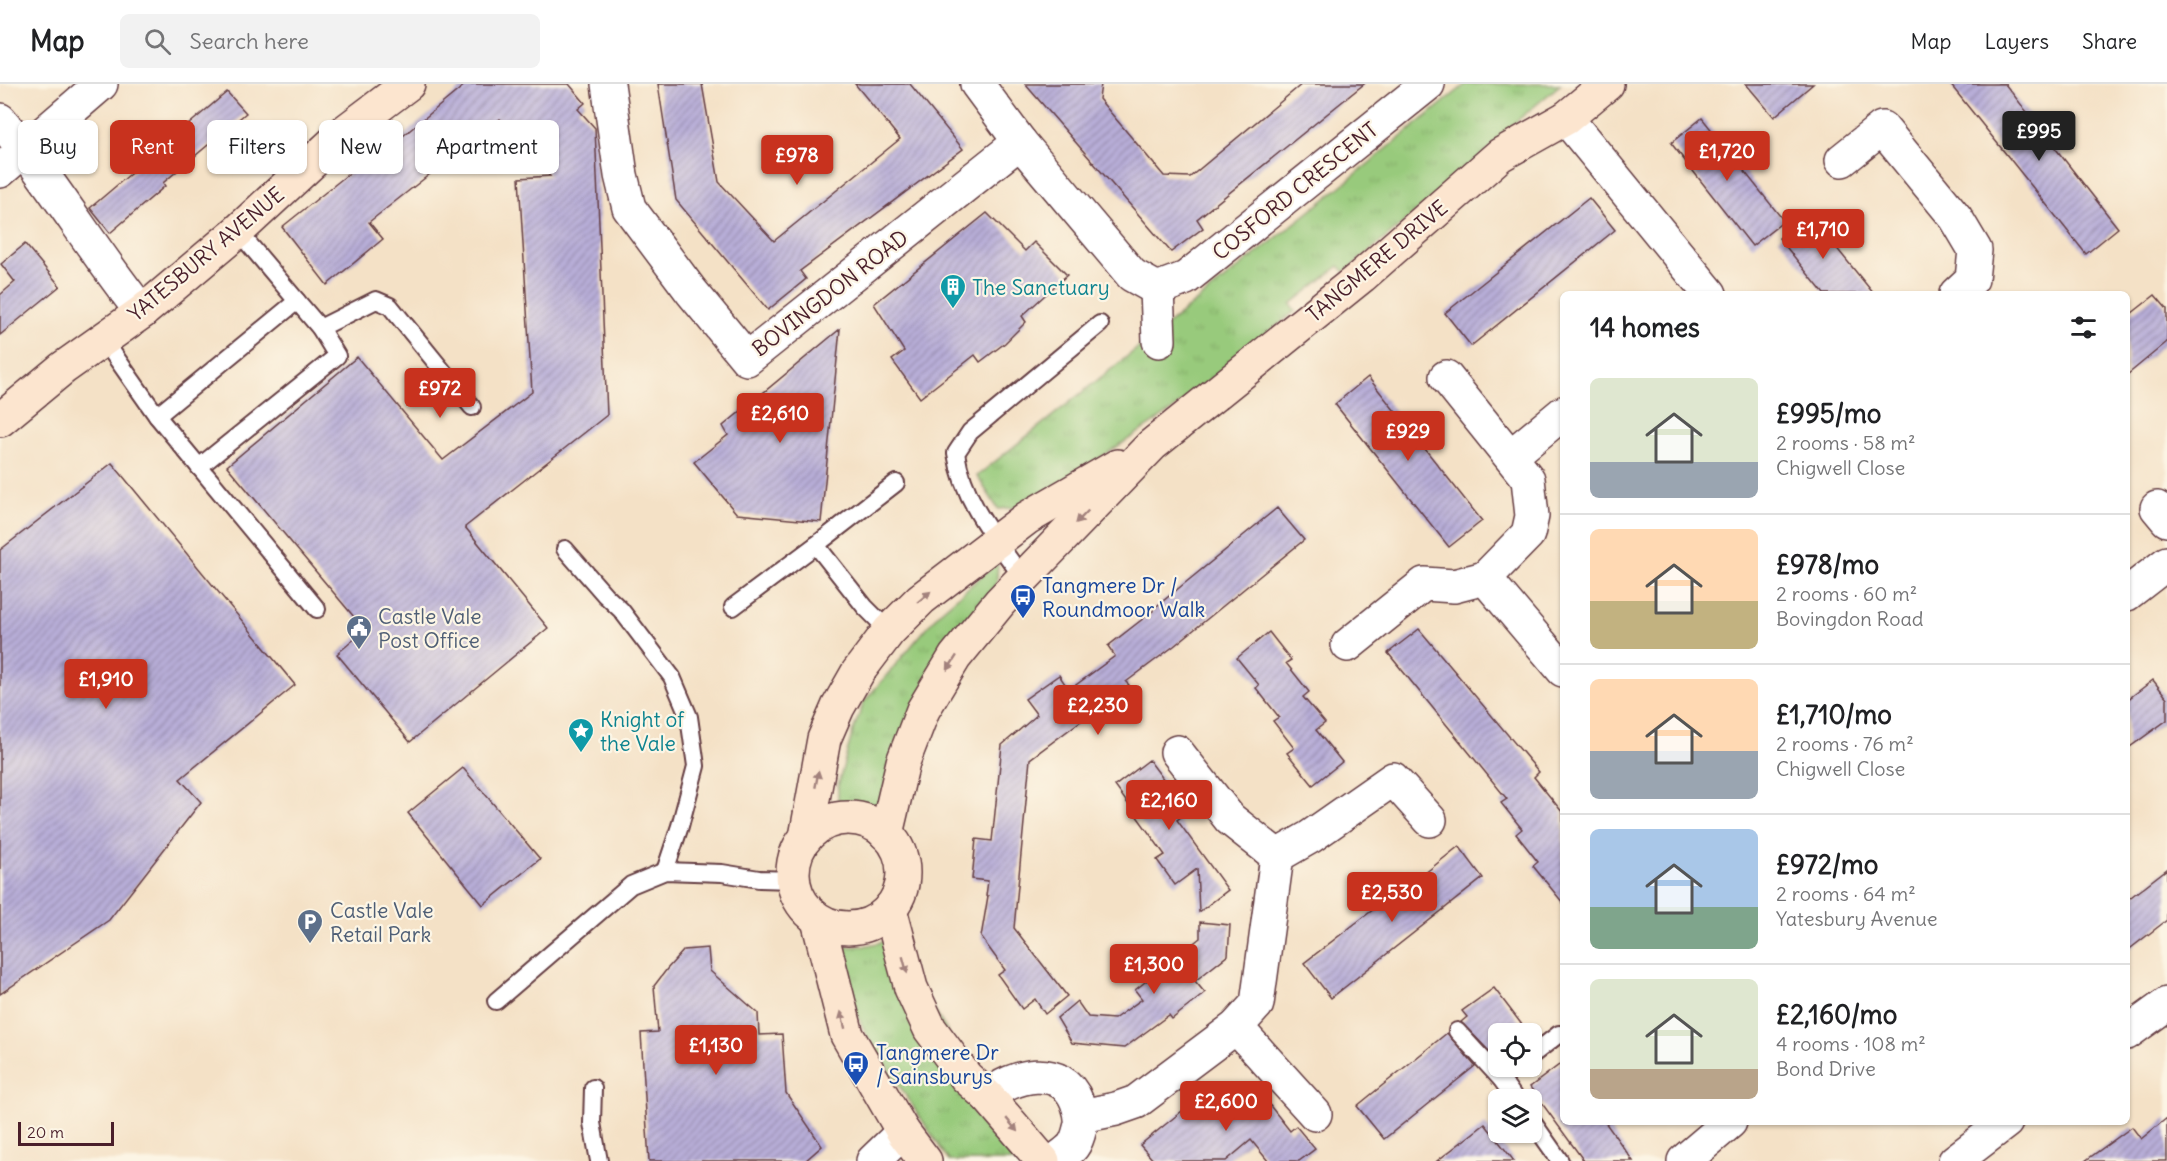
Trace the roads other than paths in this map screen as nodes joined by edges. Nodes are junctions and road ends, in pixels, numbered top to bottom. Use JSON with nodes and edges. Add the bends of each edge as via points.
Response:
{"nodes":[{"id":1,"x":100,"y":84,"type":"edge"},
{"id":2,"x":408,"y":84,"type":"edge"},
{"id":3,"x":608,"y":84,"type":"edge"},
{"id":4,"x":977,"y":84,"type":"edge"},
{"id":5,"x":1428,"y":84,"type":"edge"},
{"id":6,"x":1607,"y":84,"type":"edge"},
{"id":7,"x":1566,"y":118,"type":"junction"},
{"id":8,"x":0,"y":120,"type":"edge"},
{"id":9,"x":60,"y":120,"type":"edge"},
{"id":10,"x":18,"y":141,"type":"edge"},
{"id":11,"x":1020,"y":142,"type":"junction"},
{"id":12,"x":18,"y":156,"type":"edge"},
{"id":13,"x":1842,"y":160,"type":"dead end"},
{"id":14,"x":0,"y":171,"type":"edge"},
{"id":15,"x":43,"y":174,"type":"edge"},
{"id":16,"x":238,"y":231,"type":"junction"},
{"id":17,"x":1157,"y":288,"type":"junction"},
{"id":18,"x":1706,"y":291,"type":"edge"},
{"id":19,"x":1959,"y":291,"type":"edge"},
{"id":20,"x":297,"y":301,"type":"junction"},
{"id":21,"x":142,"y":312,"type":"junction"},
{"id":22,"x":1100,"y":324,"type":"dead end"},
{"id":23,"x":320,"y":328,"type":"junction"},
{"id":24,"x":102,"y":339,"type":"junction"},
{"id":25,"x":1159,"y":341,"type":"dead end"},
{"id":26,"x":1446,"y":377,"type":"dead end"},
{"id":27,"x":472,"y":407,"type":"dead end"},
{"id":28,"x":1560,"y":415,"type":"edge"},
{"id":29,"x":157,"y":416,"type":"junction"},
{"id":30,"x":0,"y":420,"type":"edge"},
{"id":31,"x":1152,"y":445,"type":"junction"},
{"id":32,"x":1511,"y":456,"type":"junction"},
{"id":33,"x":199,"y":466,"type":"junction"},
{"id":34,"x":896,"y":483,"type":"dead end"},
{"id":35,"x":997,"y":541,"type":"junction"},
{"id":36,"x":816,"y":545,"type":"junction"},
{"id":37,"x":565,"y":549,"type":"dead end"},
{"id":38,"x":2167,"y":563,"type":"edge"},
{"id":39,"x":1023,"y":578,"type":"junction"},
{"id":40,"x":1485,"y":578,"type":"junction"},
{"id":41,"x":2130,"y":592,"type":"edge"},
{"id":42,"x":733,"y":607,"type":"dead end"},
{"id":43,"x":317,"y":609,"type":"dead end"},
{"id":44,"x":889,"y":631,"type":"junction"},
{"id":45,"x":1348,"y":645,"type":"dead end"},
{"id":46,"x":1560,"y":666,"type":"edge"},
{"id":47,"x":1177,"y":752,"type":"dead end"},
{"id":48,"x":1430,"y":820,"type":"dead end"},
{"id":49,"x":886,"y":834,"type":"junction"},
{"id":50,"x":806,"y":837,"type":"junction"},
{"id":51,"x":1277,"y":856,"type":"junction"},
{"id":52,"x":665,"y":871,"type":"junction"},
{"id":53,"x":793,"y":880,"type":"junction"},
{"id":54,"x":890,"y":909,"type":"junction"},
{"id":55,"x":818,"y":920,"type":"junction"},
{"id":56,"x":496,"y":1001,"type":"dead end"},
{"id":57,"x":2167,"y":1004,"type":"edge"},
{"id":58,"x":1236,"y":1027,"type":"junction"},
{"id":59,"x":1457,"y":1031,"type":"dead end"},
{"id":60,"x":2130,"y":1031,"type":"edge"},
{"id":61,"x":1559,"y":1034,"type":"dead end"},
{"id":62,"x":1542,"y":1047,"type":"edge"},
{"id":63,"x":1503,"y":1077,"type":"edge"},
{"id":64,"x":1501,"y":1079,"type":"junction"},
{"id":65,"x":592,"y":1088,"type":"dead end"},
{"id":66,"x":1508,"y":1089,"type":"edge"},
{"id":67,"x":988,"y":1097,"type":"junction"},
{"id":68,"x":1315,"y":1114,"type":"dead end"},
{"id":69,"x":1082,"y":1116,"type":"junction"},
{"id":70,"x":1726,"y":1125,"type":"edge"},
{"id":71,"x":2002,"y":1125,"type":"edge"},
{"id":72,"x":903,"y":1132,"type":"junction"},
{"id":73,"x":1542,"y":1135,"type":"edge"},
{"id":74,"x":599,"y":1161,"type":"edge"},
{"id":75,"x":873,"y":1161,"type":"edge"},
{"id":76,"x":925,"y":1161,"type":"edge"},
{"id":77,"x":1043,"y":1161,"type":"edge"},
{"id":78,"x":1055,"y":1161,"type":"edge"},
{"id":79,"x":1560,"y":1161,"type":"edge"},
{"id":80,"x":1684,"y":1161,"type":"edge"},
{"id":81,"x":1955,"y":1161,"type":"edge"}],
"edges":[{"from":1,"to":9,"type":"street"},
{"from":2,"to":16,"type":"street","name":"YATESBURY AVENUE","via":[[347,130]]},
{"from":3,"to":11,"type":"street","name":"BOVINGDON ROAD","via":[[629,208],[747,359]]},
{"from":4,"to":11,"type":"street"},
{"from":5,"to":17,"type":"street","name":"COSFORD CRESCENT","via":[[1186,278]]},
{"from":6,"to":7,"type":"street","name":"TANGMERE DRIVE"},
{"from":7,"to":18,"type":"street"},
{"from":7,"to":31,"type":"street","name":"TANGMERE DRIVE","via":[[1500,155],[1362,276]]},
{"from":8,"to":10,"type":"street"},
{"from":11,"to":17,"type":"street","via":[[1132,275]]},
{"from":12,"to":14,"type":"street"},
{"from":13,"to":19,"type":"street","via":[[1882,128],[1956,218],[1975,250],[1972,279]]},
{"from":15,"to":21,"type":"street"},
{"from":16,"to":20,"type":"lane"},
{"from":16,"to":21,"type":"street","name":"YATESBURY AVENUE"},
{"from":17,"to":25,"type":"street"},
{"from":20,"to":23,"type":"lane"},
{"from":20,"to":29,"type":"lane"},
{"from":21,"to":24,"type":"street","name":"YATESBURY AVENUE"},
{"from":22,"to":35,"type":"lane","via":[[970,432],[956,453],[970,499]]},
{"from":23,"to":27,"type":"lane","via":[[376,300],[384,302]]},
{"from":23,"to":33,"type":"lane","via":[[336,352],[334,360]]},
{"from":24,"to":29,"type":"lane"},
{"from":24,"to":30,"type":"street","name":"YATESBURY AVENUE"},
{"from":26,"to":32,"type":"street"},
{"from":28,"to":32,"type":"street"},
{"from":29,"to":33,"type":"lane"},
{"from":31,"to":35,"type":"street","name":"TANGMERE DRIVE","via":[[1027,518]]},
{"from":31,"to":39,"type":"street","name":"TANGMERE DRIVE","one_way":true},
{"from":32,"to":40,"type":"street","via":[[1528,479],[1532,516],[1528,534]]},
{"from":33,"to":43,"type":"lane"},
{"from":34,"to":36,"type":"lane"},
{"from":35,"to":39,"type":"lane"},
{"from":44,"to":35,"type":"street","name":"TANGMERE DRIVE","one_way":true,"via":[[921,599]]},
{"from":36,"to":42,"type":"lane"},
{"from":36,"to":44,"type":"lane"},
{"from":37,"to":52,"type":"lane","via":[[621,610],[672,677],[689,717],[696,766]]},
{"from":38,"to":41,"type":"street"},
{"from":39,"to":49,"type":"street","name":"TANGMERE DRIVE","one_way":true,"via":[[955,657],[922,710],[903,762]]},
{"from":40,"to":45,"type":"street","via":[[1454,586],[1424,584]]},
{"from":40,"to":46,"type":"street"},
{"from":50,"to":44,"type":"street","name":"TANGMERE DRIVE","one_way":true,"via":[[825,739],[858,672]]},
{"from":47,"to":51,"type":"street","via":[[1230,819]]},
{"from":48,"to":51,"type":"street","via":[[1393,779]]},
{"from":49,"to":50,"type":"street","via":[[872,823],[854,818],[837,819]]},
{"from":49,"to":54,"type":"street","via":[[896,846],[903,879]]},
{"from":50,"to":53,"type":"street","via":[[793,865]]},
{"from":51,"to":58,"type":"street","via":[[1257,1004]]},
{"from":52,"to":53,"type":"lane"},
{"from":52,"to":56,"type":"lane","via":[[631,885]]},
{"from":53,"to":55,"type":"street","via":[[806,909]]},
{"from":54,"to":55,"type":"street","via":[[864,926],[848,928]]},
{"from":54,"to":67,"type":"street","one_way":true,"via":[[911,988],[930,1029],[966,1077]]},
{"from":72,"to":55,"type":"street","one_way":true,"via":[[847,1035]]},
{"from":57,"to":60,"type":"street"},
{"from":58,"to":68,"type":"street"},
{"from":58,"to":69,"type":"street","via":[[1136,1102]]},
{"from":59,"to":64,"type":"lane"},
{"from":61,"to":62,"type":"lane"},
{"from":63,"to":64,"type":"lane"},
{"from":64,"to":66,"type":"lane"},
{"from":65,"to":74,"type":"lane","via":[[592,1123]]},
{"from":67,"to":69,"type":"street","via":[[996,1089],[1024,1077],[1048,1077],[1073,1092]]},
{"from":67,"to":77,"type":"street","one_way":true},
{"from":69,"to":78,"type":"street","via":[[1074,1145]]},
{"from":70,"to":80,"type":"street"},
{"from":71,"to":81,"type":"street"},
{"from":72,"to":75,"type":"street"},
{"from":72,"to":76,"type":"street"},
{"from":73,"to":79,"type":"lane"}]}
